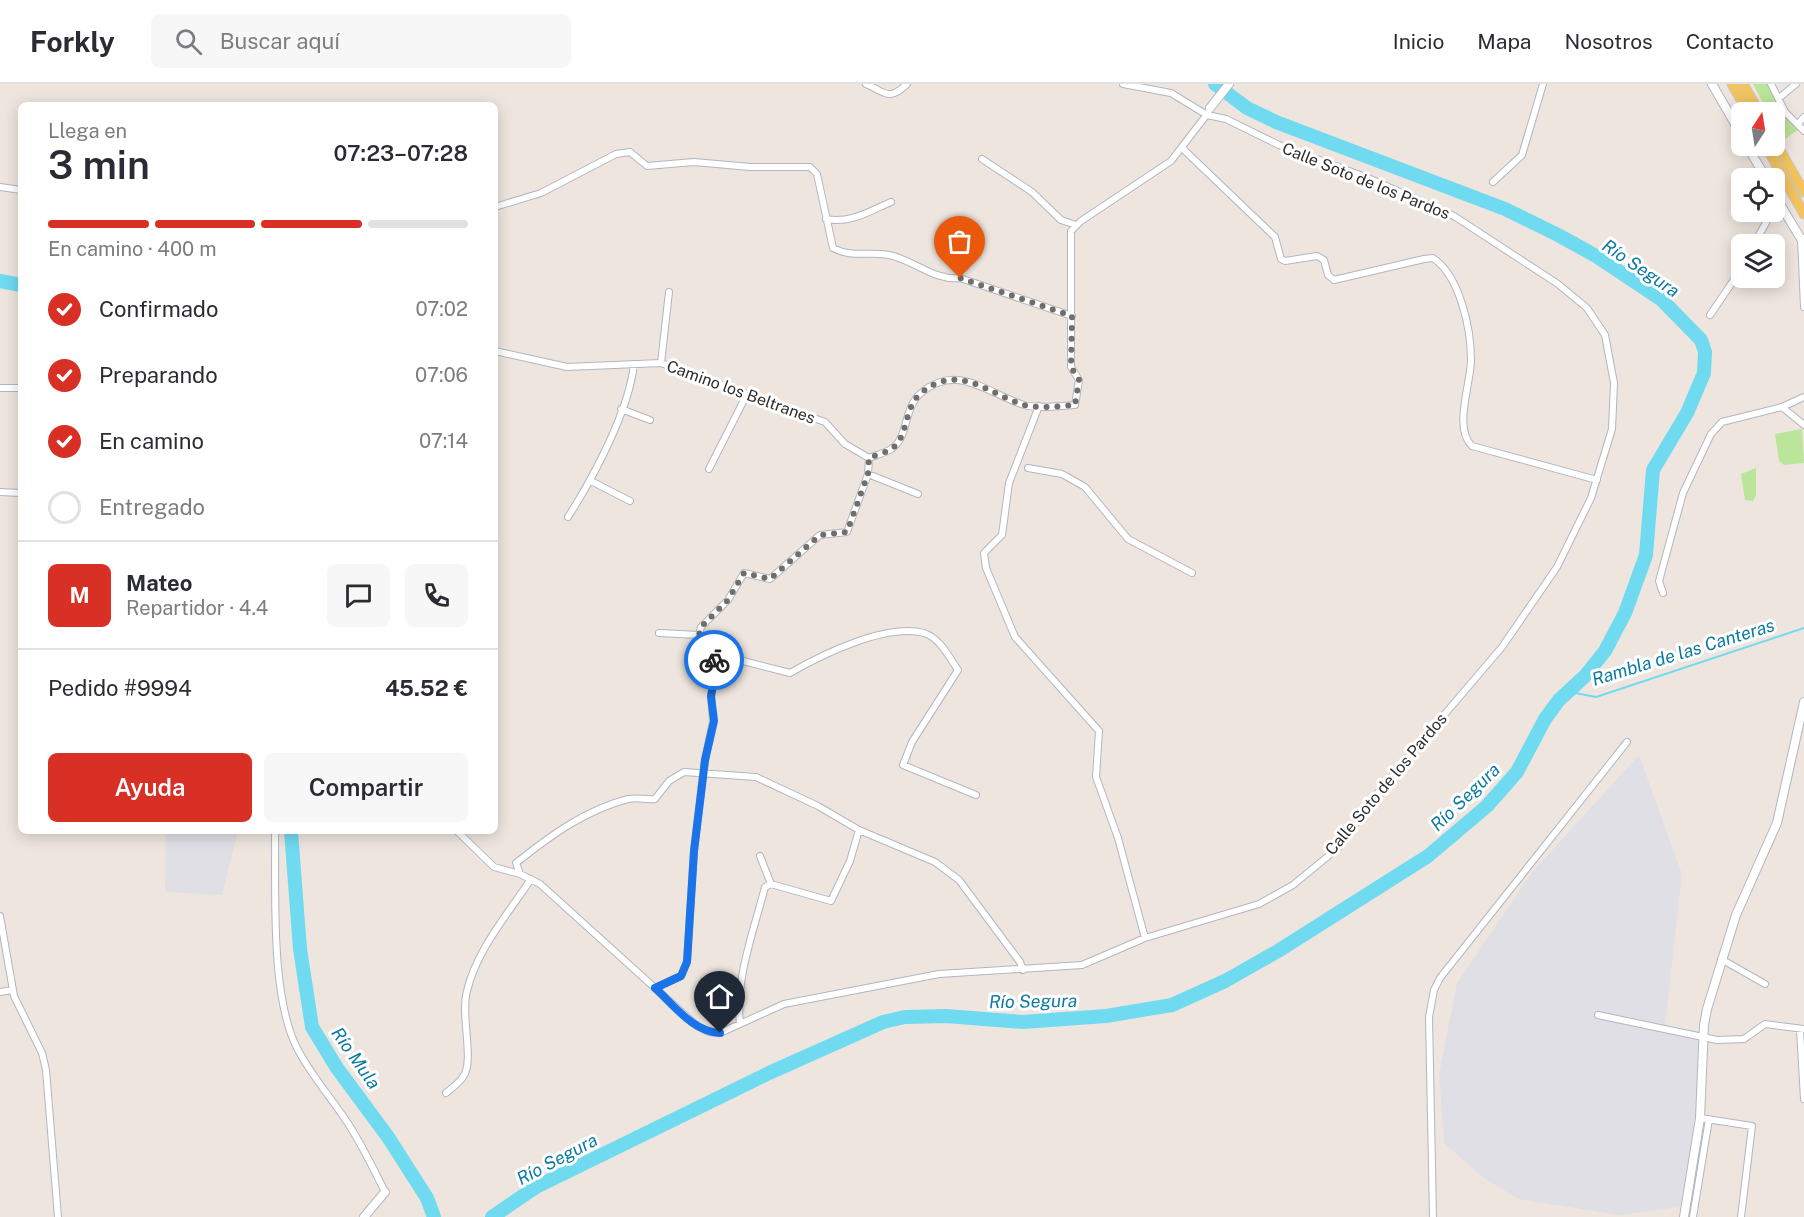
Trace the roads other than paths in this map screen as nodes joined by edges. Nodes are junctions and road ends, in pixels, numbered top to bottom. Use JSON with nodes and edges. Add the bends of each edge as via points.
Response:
{"nodes":[{"id":1,"x":866,"y":84,"type":"edge"},
{"id":2,"x":907,"y":84,"type":"edge"},
{"id":3,"x":1123,"y":84,"type":"edge"},
{"id":4,"x":1229,"y":84,"type":"edge"},
{"id":5,"x":1543,"y":84,"type":"edge"},
{"id":6,"x":1712,"y":84,"type":"edge"},
{"id":7,"x":1732,"y":84,"type":"edge"},
{"id":8,"x":1743,"y":84,"type":"edge"},
{"id":9,"x":1771,"y":84,"type":"edge"},
{"id":10,"x":1796,"y":84,"type":"edge"},
{"id":11,"x":1779,"y":98,"type":"junction"},
{"id":12,"x":1742,"y":102,"type":"edge"},
{"id":13,"x":1753,"y":102,"type":"edge"},
{"id":14,"x":1209,"y":112,"type":"junction"},
{"id":15,"x":1731,"y":117,"type":"edge"},
{"id":16,"x":1804,"y":117,"type":"edge"},
{"id":17,"x":1798,"y":124,"type":"junction"},
{"id":18,"x":1804,"y":131,"type":"edge"},
{"id":19,"x":1182,"y":148,"type":"junction"},
{"id":20,"x":1772,"y":156,"type":"edge"},
{"id":21,"x":1783,"y":156,"type":"edge"},
{"id":22,"x":982,"y":159,"type":"dead end"},
{"id":23,"x":1493,"y":182,"type":"dead end"},
{"id":24,"x":0,"y":187,"type":"edge"},
{"id":25,"x":18,"y":190,"type":"edge"},
{"id":26,"x":1804,"y":192,"type":"edge"},
{"id":27,"x":891,"y":202,"type":"dead end"},
{"id":28,"x":498,"y":206,"type":"edge"},
{"id":29,"x":1804,"y":214,"type":"edge"},
{"id":30,"x":826,"y":219,"type":"junction"},
{"id":31,"x":1785,"y":219,"type":"edge"},
{"id":32,"x":1076,"y":225,"type":"junction"},
{"id":33,"x":1802,"y":239,"type":"edge"},
{"id":34,"x":1731,"y":284,"type":"edge"},
{"id":35,"x":669,"y":292,"type":"dead end"},
{"id":36,"x":1804,"y":307,"type":"edge"},
{"id":37,"x":1710,"y":315,"type":"dead end"},
{"id":38,"x":1072,"y":316,"type":"junction"},
{"id":39,"x":498,"y":352,"type":"edge"},
{"id":40,"x":661,"y":363,"type":"junction"},
{"id":41,"x":634,"y":364,"type":"junction"},
{"id":42,"x":0,"y":388,"type":"edge"},
{"id":43,"x":18,"y":388,"type":"edge"},
{"id":44,"x":747,"y":394,"type":"junction"},
{"id":45,"x":1804,"y":397,"type":"edge"},
{"id":46,"x":1039,"y":406,"type":"junction"},
{"id":47,"x":1782,"y":407,"type":"junction"},
{"id":48,"x":621,"y":409,"type":"junction"},
{"id":49,"x":650,"y":420,"type":"dead end"},
{"id":50,"x":1804,"y":425,"type":"edge"},
{"id":51,"x":869,"y":458,"type":"junction"},
{"id":52,"x":1029,"y":468,"type":"dead end"},
{"id":53,"x":709,"y":469,"type":"dead end"},
{"id":54,"x":868,"y":474,"type":"junction"},
{"id":55,"x":1597,"y":480,"type":"junction"},
{"id":56,"x":591,"y":481,"type":"junction"},
{"id":57,"x":0,"y":492,"type":"edge"},
{"id":58,"x":18,"y":493,"type":"edge"},
{"id":59,"x":918,"y":494,"type":"dead end"},
{"id":60,"x":630,"y":501,"type":"dead end"},
{"id":61,"x":568,"y":517,"type":"dead end"},
{"id":62,"x":1192,"y":573,"type":"dead end"},
{"id":63,"x":1662,"y":593,"type":"dead end"},
{"id":64,"x":659,"y":633,"type":"dead end"},
{"id":65,"x":699,"y":635,"type":"junction"},
{"id":66,"x":714,"y":660,"type":"junction"},
{"id":67,"x":1804,"y":702,"type":"edge"},
{"id":68,"x":1627,"y":742,"type":"dead end"},
{"id":69,"x":704,"y":772,"type":"junction"},
{"id":70,"x":976,"y":795,"type":"dead end"},
{"id":71,"x":859,"y":830,"type":"junction"},
{"id":72,"x":275,"y":834,"type":"edge"},
{"id":73,"x":460,"y":834,"type":"edge"},
{"id":74,"x":759,"y":856,"type":"dead end"},
{"id":75,"x":520,"y":874,"type":"junction"},
{"id":76,"x":531,"y":879,"type":"junction"},
{"id":77,"x":771,"y":884,"type":"junction"},
{"id":78,"x":0,"y":916,"type":"edge"},
{"id":79,"x":1145,"y":938,"type":"junction"},
{"id":80,"x":2,"y":945,"type":"edge"},
{"id":81,"x":1721,"y":959,"type":"junction"},
{"id":82,"x":1023,"y":970,"type":"junction"},
{"id":83,"x":1765,"y":984,"type":"dead end"},
{"id":84,"x":655,"y":988,"type":"junction"},
{"id":85,"x":12,"y":990,"type":"junction"},
{"id":86,"x":0,"y":992,"type":"edge"},
{"id":87,"x":1598,"y":1015,"type":"dead end"},
{"id":88,"x":740,"y":1024,"type":"junction"},
{"id":89,"x":1802,"y":1029,"type":"edge"},
{"id":90,"x":1703,"y":1036,"type":"junction"},
{"id":91,"x":447,"y":1093,"type":"dead end"},
{"id":92,"x":1804,"y":1099,"type":"edge"},
{"id":93,"x":1704,"y":1118,"type":"junction"},
{"id":94,"x":385,"y":1192,"type":"joint"},
{"id":95,"x":58,"y":1217,"type":"edge"},
{"id":96,"x":364,"y":1217,"type":"edge"},
{"id":97,"x":1433,"y":1217,"type":"edge"},
{"id":98,"x":1684,"y":1217,"type":"edge"},
{"id":99,"x":1693,"y":1217,"type":"edge"},
{"id":100,"x":1741,"y":1217,"type":"edge"}],
"edges":[{"from":1,"to":2,"type":"street","via":[[890,95]]},
{"from":3,"to":14,"type":"street","name":"Calle Soto de los Pardos","via":[[1171,93]]},
{"from":4,"to":14,"type":"main road"},
{"from":5,"to":23,"type":"street","via":[[1522,155]]},
{"from":6,"to":15,"type":"main road"},
{"from":7,"to":12,"type":"main road"},
{"from":8,"to":13,"type":"main road"},
{"from":9,"to":11,"type":"street"},
{"from":10,"to":11,"type":"street"},
{"from":11,"to":17,"type":"street","via":[[1785,112]]},
{"from":14,"to":19,"type":"street"},
{"from":14,"to":55,"type":"street","name":"Calle Soto de los Pardos","via":[[1279,145],[1454,216],[1558,284],[1587,308],[1605,335],[1614,383],[1612,429]]},
{"from":16,"to":17,"type":"street"},
{"from":17,"to":18,"type":"street"},
{"from":19,"to":32,"type":"street","via":[[1156,172]]},
{"from":19,"to":55,"type":"street","via":[[1275,237],[1285,261],[1317,256],[1324,260],[1334,279],[1424,259],[1439,262],[1449,272],[1460,297],[1469,341],[1471,361],[1463,409],[1467,442]]},
{"from":20,"to":29,"type":"main road"},
{"from":21,"to":26,"type":"main road"},
{"from":22,"to":32,"type":"street","via":[[1032,192],[1061,220]]},
{"from":24,"to":25,"type":"street"},
{"from":27,"to":30,"type":"street","via":[[856,218]]},
{"from":28,"to":30,"type":"street","via":[[541,193],[616,154],[630,152],[647,166],[694,162],[810,167],[818,174]]},
{"from":30,"to":38,"type":"street","via":[[833,248],[842,253],[889,255],[948,279],[960,278]]},
{"from":31,"to":33,"type":"main road"},
{"from":32,"to":38,"type":"street","via":[[1071,231]]},
{"from":33,"to":36,"type":"street"},
{"from":34,"to":37,"type":"street"},
{"from":35,"to":40,"type":"street"},
{"from":38,"to":46,"type":"street","via":[[1071,367],[1079,380],[1075,405]]},
{"from":39,"to":41,"type":"street","name":"Camino los Beltranes","via":[[567,367]]},
{"from":40,"to":41,"type":"street","name":"Camino los Beltranes"},
{"from":40,"to":44,"type":"street","name":"Camino los Beltranes"},
{"from":41,"to":48,"type":"street"},
{"from":42,"to":43,"type":"street"},
{"from":44,"to":51,"type":"street","name":"Camino los Beltranes","via":[[825,422],[845,444]]},
{"from":44,"to":53,"type":"street"},
{"from":45,"to":47,"type":"street"},
{"from":46,"to":51,"type":"street","via":[[1026,405],[968,380],[946,381],[921,393],[908,411],[900,440],[892,449]]},
{"from":46,"to":79,"type":"street","via":[[1009,483],[1002,535],[984,553],[986,568],[1015,637],[1099,731],[1096,777],[1118,838]]},
{"from":47,"to":50,"type":"street"},
{"from":47,"to":63,"type":"street","via":[[1722,423],[1711,434],[1683,493],[1659,581]]},
{"from":48,"to":49,"type":"street"},
{"from":48,"to":56,"type":"street"},
{"from":51,"to":54,"type":"street"},
{"from":52,"to":62,"type":"street","via":[[1062,474],[1085,487],[1128,539]]},
{"from":54,"to":59,"type":"street"},
{"from":54,"to":65,"type":"street","via":[[847,532],[820,535],[770,579],[744,573],[728,600],[701,627]]},
{"from":55,"to":79,"type":"street","name":"Calle Soto de los Pardos","via":[[1557,567],[1508,638],[1375,796],[1338,848],[1293,885],[1259,904]]},
{"from":56,"to":60,"type":"street"},
{"from":56,"to":61,"type":"street"},
{"from":57,"to":58,"type":"street"},
{"from":64,"to":65,"type":"street"},
{"from":65,"to":66,"type":"street","via":[[704,650]]},
{"from":66,"to":69,"type":"street","via":[[714,721]]},
{"from":66,"to":70,"type":"street","via":[[743,661],[790,673],[831,650],[865,639],[924,633],[938,641],[958,670],[912,742],[903,765]]},
{"from":67,"to":81,"type":"main road","via":[[1777,823]]},
{"from":68,"to":97,"type":"street","via":[[1434,990],[1429,1017]]},
{"from":69,"to":71,"type":"street","via":[[756,777]]},
{"from":69,"to":75,"type":"street","via":[[684,772],[669,781],[655,799],[630,798],[582,816],[516,863]]},
{"from":69,"to":84,"type":"street","via":[[687,962],[681,976]]},
{"from":71,"to":77,"type":"street","via":[[850,861],[831,901]]},
{"from":71,"to":82,"type":"street","via":[[934,862],[959,880]]},
{"from":72,"to":94,"type":"street","via":[[277,955],[287,1020],[297,1048],[357,1138]]},
{"from":73,"to":75,"type":"street","name":"Calle Soto de los Pardos","via":[[494,867]]},
{"from":74,"to":77,"type":"street"},
{"from":75,"to":76,"type":"street","name":"Calle Soto de los Pardos"},
{"from":76,"to":84,"type":"street","name":"Calle Soto de los Pardos"},
{"from":76,"to":91,"type":"street","via":[[484,948],[467,990],[463,1017],[468,1065],[464,1077]]},
{"from":77,"to":88,"type":"street","via":[[765,887],[747,958]]},
{"from":78,"to":80,"type":"street"},
{"from":79,"to":82,"type":"street","name":"Calle Soto de los Pardos","via":[[1082,965]]},
{"from":80,"to":85,"type":"street"},
{"from":81,"to":83,"type":"street"},
{"from":81,"to":90,"type":"main road"},
{"from":82,"to":88,"type":"street","name":"Calle Soto de los Pardos","via":[[939,974],[784,1004]]},
{"from":84,"to":88,"type":"street","name":"Calle Soto de los Pardos","via":[[709,1032],[720,1033]]},
{"from":85,"to":86,"type":"street"},
{"from":85,"to":95,"type":"street","via":[[46,1070]]},
{"from":87,"to":90,"type":"street"},
{"from":89,"to":90,"type":"street","via":[[1765,1024],[1744,1039]]},
{"from":89,"to":92,"type":"street"},
{"from":90,"to":93,"type":"main road"},
{"from":93,"to":98,"type":"main road"},
{"from":93,"to":99,"type":"street"},
{"from":93,"to":100,"type":"street","via":[[1752,1126]]},
{"from":94,"to":96,"type":"main road"}]}
